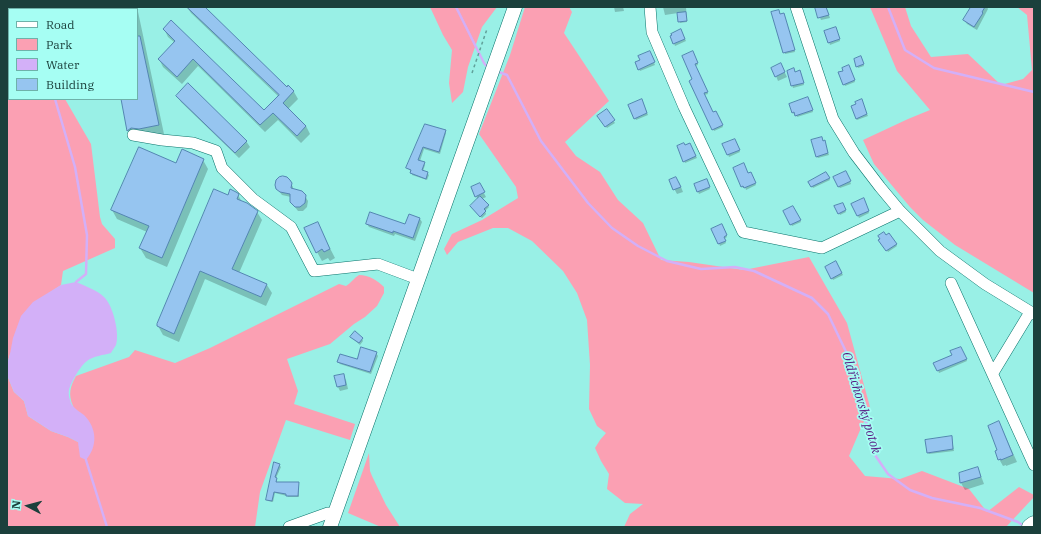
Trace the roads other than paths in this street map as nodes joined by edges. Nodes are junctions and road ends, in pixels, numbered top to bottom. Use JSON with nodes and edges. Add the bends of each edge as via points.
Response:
{"nodes":[{"id":1,"x":515,"y":7,"type":"edge"},
{"id":2,"x":650,"y":7,"type":"edge"},
{"id":3,"x":796,"y":7,"type":"edge"},
{"id":4,"x":134,"y":135,"type":"dead end"},
{"id":5,"x":900,"y":211,"type":"junction"},
{"id":6,"x":418,"y":278,"type":"junction"},
{"id":7,"x":952,"y":283,"type":"dead end"},
{"id":8,"x":1032,"y":313,"type":"edge"},
{"id":9,"x":993,"y":373,"type":"junction"},
{"id":10,"x":1034,"y":465,"type":"edge"},
{"id":11,"x":332,"y":521,"type":"edge"},
{"id":12,"x":289,"y":527,"type":"edge"}],
"edges":[{"from":1,"to":6,"type":"main road"},
{"from":2,"to":5,"type":"street","via":[[652,32],[743,232],[822,248]]},
{"from":3,"to":5,"type":"street","via":[[833,119],[854,153]]},
{"from":4,"to":6,"type":"street","via":[[193,143],[216,151],[222,168],[253,199],[291,227],[314,271],[378,264]]},
{"from":5,"to":8,"type":"street","via":[[940,251],[985,284]]},
{"from":6,"to":11,"type":"main road"},
{"from":7,"to":9,"type":"street"},
{"from":8,"to":9,"type":"street"},
{"from":9,"to":10,"type":"street"},
{"from":11,"to":12,"type":"street","via":[[328,513]]}]}
